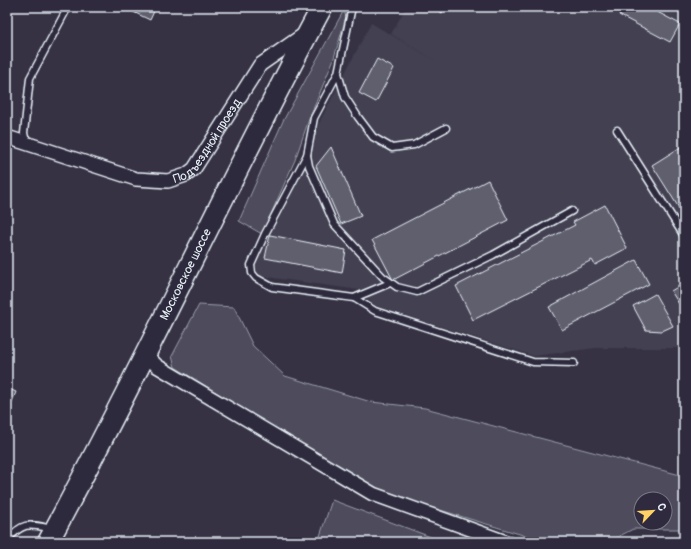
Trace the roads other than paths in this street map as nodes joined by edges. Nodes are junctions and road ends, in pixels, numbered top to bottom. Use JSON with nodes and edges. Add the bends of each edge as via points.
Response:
{"nodes":[{"id":1,"x":68,"y":7,"type":"edge"},
{"id":2,"x":322,"y":7,"type":"edge"},
{"id":3,"x":352,"y":7,"type":"edge"},
{"id":4,"x":309,"y":31,"type":"junction"},
{"id":5,"x":338,"y":73,"type":"junction"},
{"id":6,"x":446,"y":128,"type":"dead end"},
{"id":7,"x":617,"y":130,"type":"dead end"},
{"id":8,"x":7,"y":136,"type":"edge"},
{"id":9,"x":26,"y":142,"type":"junction"},
{"id":10,"x":307,"y":154,"type":"junction"},
{"id":11,"x":572,"y":211,"type":"dead end"},
{"id":12,"x":684,"y":236,"type":"edge"},
{"id":13,"x":390,"y":282,"type":"junction"},
{"id":14,"x":354,"y":298,"type":"junction"},
{"id":15,"x":145,"y":354,"type":"junction"},
{"id":16,"x":574,"y":363,"type":"dead end"},
{"id":17,"x":51,"y":536,"type":"edge"},
{"id":18,"x":7,"y":540,"type":"edge"},
{"id":19,"x":506,"y":542,"type":"edge"}],
"edges":[{"from":1,"to":9,"type":"lane","via":[[30,78],[24,133]]},
{"from":2,"to":4,"type":"main road","name":"Московское шоссе"},
{"from":3,"to":5,"type":"lane"},
{"from":4,"to":9,"type":"street","name":"Подъездной проезд","via":[[260,65],[194,169],[186,175],[168,181],[136,179]]},
{"from":4,"to":15,"type":"main road","name":"Московское шоссе"},
{"from":5,"to":6,"type":"lane","via":[[345,97],[358,118],[373,137],[392,148],[414,145]]},
{"from":5,"to":10,"type":"lane","via":[[314,118]]},
{"from":7,"to":12,"type":"lane"},
{"from":8,"to":9,"type":"street","name":"Подъездной проезд"},
{"from":10,"to":13,"type":"lane","via":[[309,166],[334,224],[382,277]]},
{"from":10,"to":14,"type":"lane","via":[[265,234],[251,265],[252,272],[256,278],[272,286]]},
{"from":11,"to":13,"type":"lane","via":[[493,255],[417,292],[397,287]]},
{"from":13,"to":14,"type":"lane"},
{"from":14,"to":16,"type":"lane","via":[[375,311],[533,362]]},
{"from":15,"to":17,"type":"main road","name":"Московское шоссе"},
{"from":15,"to":19,"type":"street","via":[[157,366],[373,494]]},
{"from":17,"to":18,"type":"lane","via":[[28,524],[17,529]]}]}
